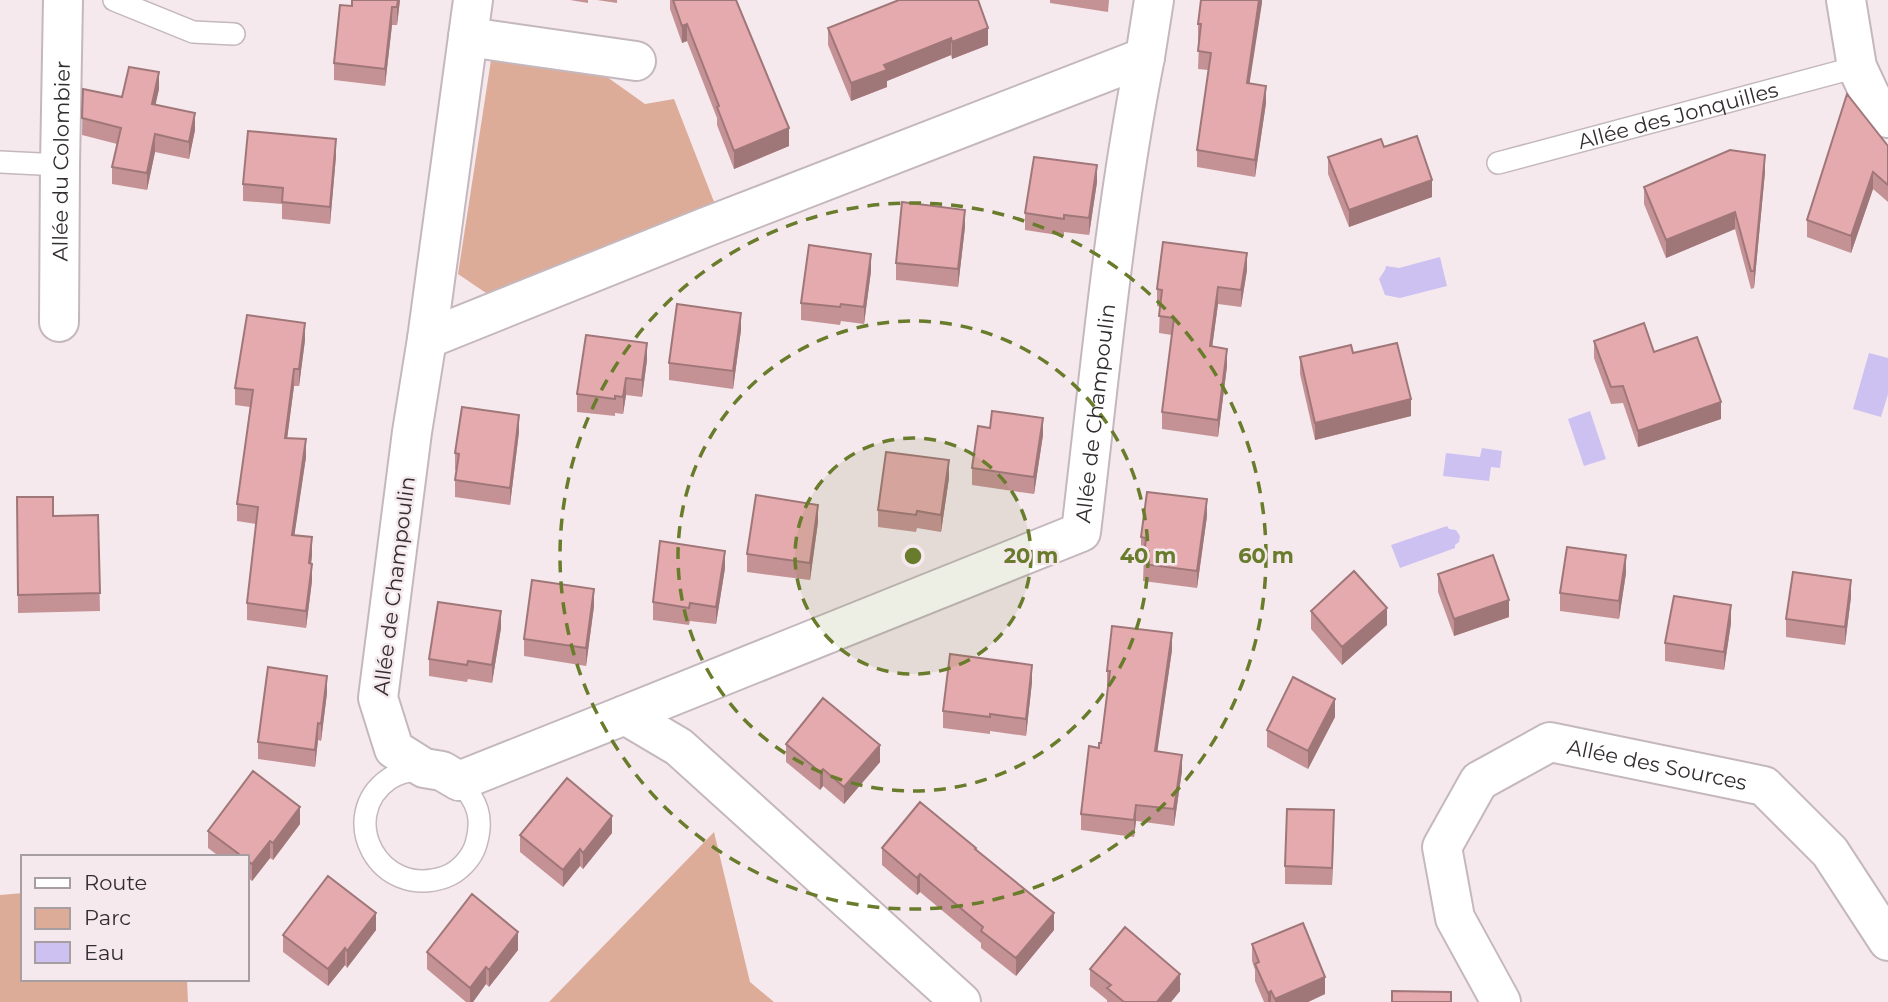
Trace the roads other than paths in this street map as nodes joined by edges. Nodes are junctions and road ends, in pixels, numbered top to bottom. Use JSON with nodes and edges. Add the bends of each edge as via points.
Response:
{"nodes":[{"id":1,"x":64,"y":0,"type":"edge"},
{"id":2,"x":114,"y":0,"type":"edge"},
{"id":3,"x":473,"y":0,"type":"edge"},
{"id":4,"x":1154,"y":0,"type":"edge"},
{"id":5,"x":1846,"y":0,"type":"edge"},
{"id":6,"x":234,"y":34,"type":"dead end"},
{"id":7,"x":468,"y":37,"type":"junction"},
{"id":8,"x":1145,"y":57,"type":"junction"},
{"id":9,"x":636,"y":61,"type":"dead end"},
{"id":10,"x":1857,"y":67,"type":"junction"},
{"id":11,"x":1888,"y":118,"type":"edge"},
{"id":12,"x":0,"y":162,"type":"edge"},
{"id":13,"x":1499,"y":163,"type":"dead end"},
{"id":14,"x":60,"y":164,"type":"junction"},
{"id":15,"x":59,"y":322,"type":"dead end"},
{"id":16,"x":427,"y":339,"type":"junction"},
{"id":17,"x":625,"y":715,"type":"junction"},
{"id":18,"x":441,"y":774,"type":"junction"},
{"id":19,"x":1888,"y":941,"type":"edge"},
{"id":20,"x":961,"y":1002,"type":"edge"},
{"id":21,"x":1501,"y":1002,"type":"edge"}],
"edges":[{"from":1,"to":14,"type":"street","name":"Allée du Colombier"},
{"from":2,"to":6,"type":"lane","via":[[193,32]]},
{"from":3,"to":7,"type":"street","name":"Allée de Champoulin"},
{"from":4,"to":8,"type":"street","name":"Allée de Champoulin"},
{"from":5,"to":10,"type":"street"},
{"from":7,"to":9,"type":"street"},
{"from":7,"to":16,"type":"street","name":"Allée de Champoulin"},
{"from":8,"to":16,"type":"street"},
{"from":8,"to":17,"type":"street","name":"Allée de Champoulin","via":[[1116,244],[1082,532]]},
{"from":10,"to":11,"type":"street","via":[[1871,97]]},
{"from":10,"to":13,"type":"lane","name":"Allée des Jonquilles"},
{"from":12,"to":14,"type":"lane"},
{"from":14,"to":15,"type":"street","name":"Allée du Colombier"},
{"from":16,"to":18,"type":"street","name":"Allée de Champoulin","via":[[378,698],[394,749]]},
{"from":17,"to":18,"type":"street","name":"Allée de Champoulin"},
{"from":17,"to":20,"type":"street","via":[[680,747]]},
{"from":18,"to":18,"type":"lane","via":[[405,771],[388,779],[367,810],[369,847],[394,875],[431,882],[464,865],[475,849],[480,831],[471,794]]},
{"from":19,"to":21,"type":"street","name":"Allée des Sources","via":[[1830,852],[1764,786],[1550,742],[1479,781],[1442,847],[1455,918]]}]}
